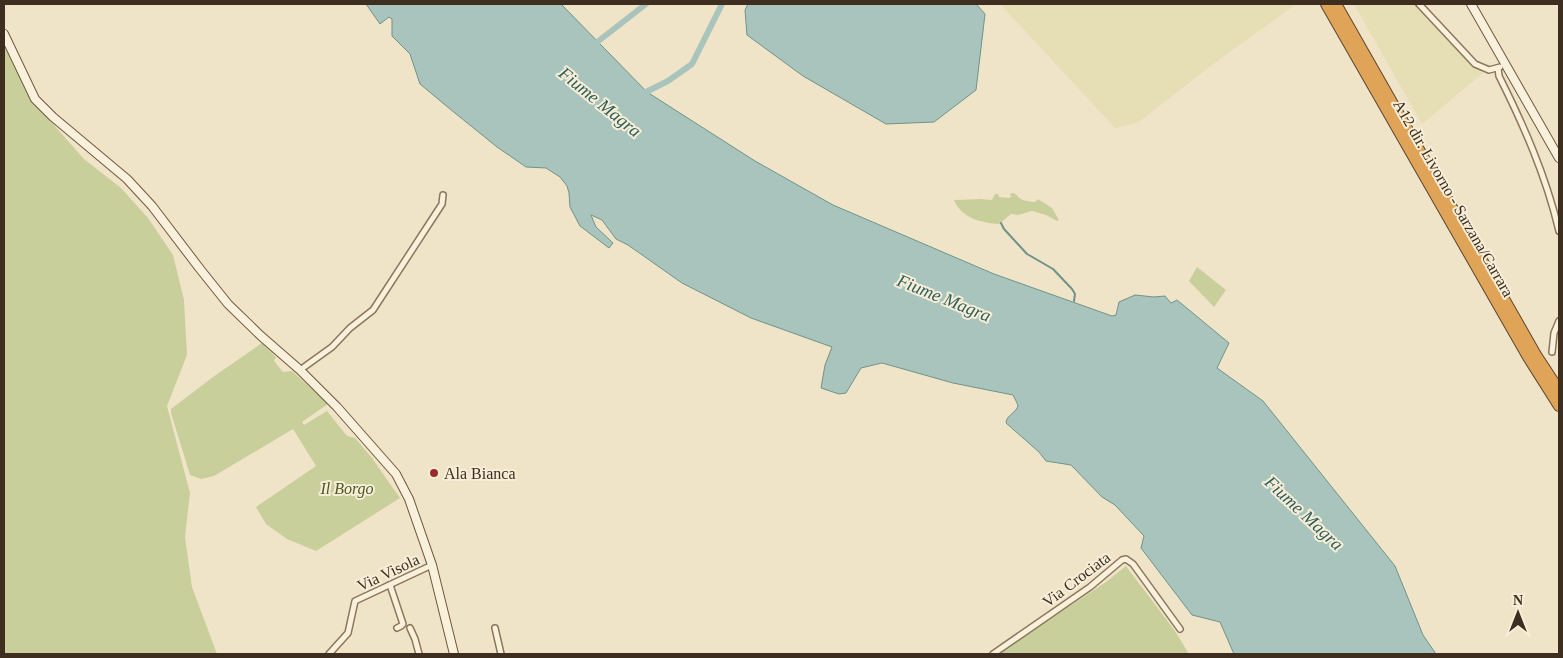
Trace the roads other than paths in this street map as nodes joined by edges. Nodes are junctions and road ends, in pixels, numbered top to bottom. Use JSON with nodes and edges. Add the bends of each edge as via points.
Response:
{"nodes":[{"id":1,"x":1326,"y":4,"type":"edge"},
{"id":2,"x":1336,"y":4,"type":"edge"},
{"id":3,"x":1419,"y":4,"type":"edge"},
{"id":4,"x":1471,"y":4,"type":"edge"},
{"id":5,"x":4,"y":34,"type":"edge"},
{"id":6,"x":1501,"y":66,"type":"junction"},
{"id":7,"x":1559,"y":158,"type":"edge"},
{"id":8,"x":443,"y":196,"type":"dead end"},
{"id":9,"x":1559,"y":231,"type":"edge"},
{"id":10,"x":1559,"y":321,"type":"edge"},
{"id":11,"x":1552,"y":352,"type":"dead end"},
{"id":12,"x":300,"y":370,"type":"junction"},
{"id":13,"x":1559,"y":390,"type":"edge"},
{"id":14,"x":1559,"y":406,"type":"edge"},
{"id":15,"x":432,"y":565,"type":"junction"},
{"id":16,"x":390,"y":585,"type":"junction"},
{"id":17,"x":397,"y":628,"type":"dead end"},
{"id":18,"x":410,"y":628,"type":"dead end"},
{"id":19,"x":495,"y":628,"type":"dead end"},
{"id":20,"x":1180,"y":629,"type":"dead end"},
{"id":21,"x":329,"y":654,"type":"edge"},
{"id":22,"x":419,"y":654,"type":"edge"},
{"id":23,"x":454,"y":654,"type":"edge"},
{"id":24,"x":501,"y":654,"type":"edge"},
{"id":25,"x":993,"y":654,"type":"edge"}],
"edges":[{"from":1,"to":14,"type":"highway","name":"A12 dir. Livorno - Sarzana/Carrara","via":[[1528,358]]},
{"from":2,"to":13,"type":"highway"},
{"from":3,"to":6,"type":"street","via":[[1475,64],[1490,70]]},
{"from":4,"to":6,"type":"main road"},
{"from":5,"to":12,"type":"main road","via":[[35,99],[127,179],[228,304]]},
{"from":6,"to":7,"type":"main road"},
{"from":6,"to":9,"type":"street","via":[[1499,76],[1527,132],[1551,198]]},
{"from":8,"to":12,"type":"street","via":[[442,204],[373,310],[332,347]]},
{"from":10,"to":11,"type":"street"},
{"from":12,"to":15,"type":"main road","via":[[396,474],[409,498]]},
{"from":15,"to":16,"type":"street","name":"Via Visola"},
{"from":15,"to":23,"type":"main road"},
{"from":16,"to":17,"type":"street","via":[[402,624]]},
{"from":16,"to":21,"type":"street","name":"Via Visola","via":[[355,601],[348,633]]},
{"from":18,"to":22,"type":"street"},
{"from":19,"to":24,"type":"street"},
{"from":20,"to":25,"type":"street","name":"Via Crociata","via":[[1126,559]]}]}
